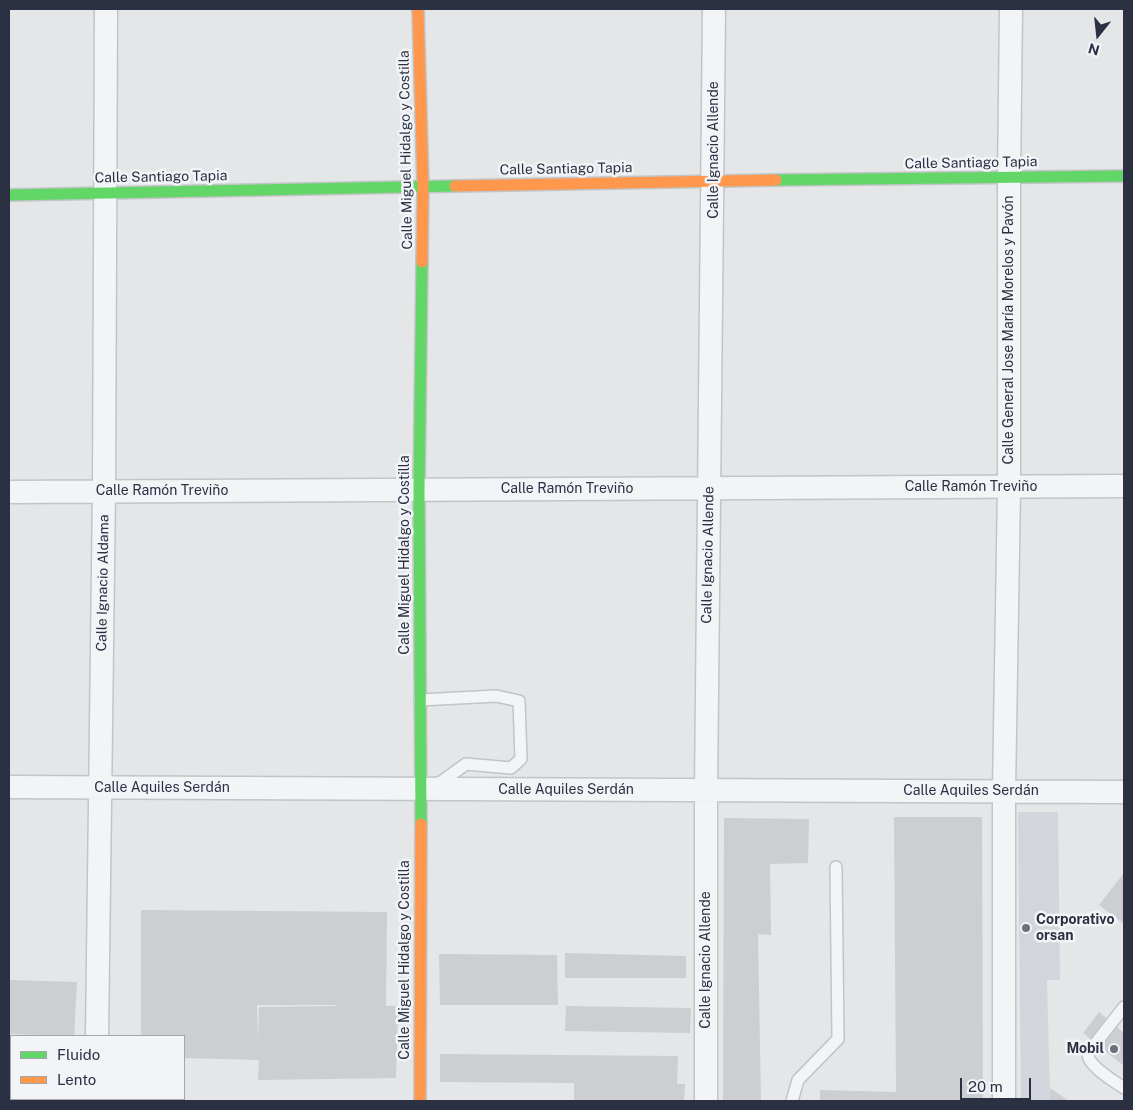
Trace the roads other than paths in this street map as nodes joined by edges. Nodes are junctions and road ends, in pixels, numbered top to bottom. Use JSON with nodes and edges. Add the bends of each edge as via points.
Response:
{"nodes":[{"id":1,"x":106,"y":9,"type":"edge"},
{"id":2,"x":418,"y":9,"type":"edge"},
{"id":3,"x":714,"y":9,"type":"edge"},
{"id":4,"x":1011,"y":9,"type":"edge"},
{"id":5,"x":1124,"y":176,"type":"edge"},
{"id":6,"x":1009,"y":177,"type":"junction"},
{"id":7,"x":714,"y":181,"type":"junction"},
{"id":8,"x":423,"y":186,"type":"junction"},
{"id":9,"x":106,"y":193,"type":"junction"},
{"id":10,"x":9,"y":195,"type":"edge"},
{"id":11,"x":1124,"y":486,"type":"edge"},
{"id":12,"x":1009,"y":487,"type":"junction"},
{"id":13,"x":709,"y":488,"type":"junction"},
{"id":14,"x":419,"y":490,"type":"junction"},
{"id":15,"x":104,"y":491,"type":"junction"},
{"id":16,"x":9,"y":492,"type":"edge"},
{"id":17,"x":420,"y":700,"type":"junction"},
{"id":18,"x":9,"y":787,"type":"edge"},
{"id":19,"x":101,"y":787,"type":"junction"},
{"id":20,"x":420,"y":789,"type":"junction"},
{"id":21,"x":706,"y":790,"type":"junction"},
{"id":22,"x":1004,"y":791,"type":"junction"},
{"id":23,"x":1124,"y":792,"type":"edge"},
{"id":24,"x":836,"y":867,"type":"dead end"},
{"id":25,"x":1124,"y":1007,"type":"edge"},
{"id":26,"x":97,"y":1035,"type":"edge"},
{"id":27,"x":1124,"y":1088,"type":"edge"},
{"id":28,"x":420,"y":1101,"type":"edge"},
{"id":29,"x":706,"y":1101,"type":"edge"},
{"id":30,"x":792,"y":1101,"type":"edge"},
{"id":31,"x":1004,"y":1101,"type":"edge"}],
"edges":[{"from":1,"to":9,"type":"street","name":"Calle Ignacio Aldama"},
{"from":2,"to":8,"type":"street","name":"Calle Miguel Hidalgo y Costilla"},
{"from":3,"to":7,"type":"street","name":"Calle Ignacio Allende"},
{"from":4,"to":6,"type":"street","name":"Calle General Jose María Morelos y Pavón"},
{"from":5,"to":6,"type":"street","name":"Calle Santiago Tapia"},
{"from":6,"to":7,"type":"street","name":"Calle Santiago Tapia"},
{"from":6,"to":12,"type":"street","name":"Calle General Jose María Morelos y Pavón"},
{"from":7,"to":8,"type":"street","name":"Calle Santiago Tapia"},
{"from":7,"to":13,"type":"street","name":"Calle Ignacio Allende"},
{"from":8,"to":9,"type":"street","name":"Calle Santiago Tapia"},
{"from":8,"to":14,"type":"street","name":"Calle Miguel Hidalgo y Costilla"},
{"from":9,"to":10,"type":"street","name":"Calle Santiago Tapia"},
{"from":9,"to":15,"type":"street","name":"Calle Ignacio Aldama"},
{"from":11,"to":12,"type":"street","name":"Calle Ramón Treviño"},
{"from":12,"to":13,"type":"street","name":"Calle Ramón Treviño"},
{"from":12,"to":22,"type":"street","name":"Calle General Jose María Morelos y Pavón"},
{"from":13,"to":14,"type":"street","name":"Calle Ramón Treviño"},
{"from":13,"to":21,"type":"street","name":"Calle Ignacio Allende"},
{"from":14,"to":15,"type":"street","name":"Calle Ramón Treviño"},
{"from":14,"to":17,"type":"street","name":"Calle Miguel Hidalgo y Costilla"},
{"from":15,"to":16,"type":"street","name":"Calle Ramón Treviño"},
{"from":15,"to":19,"type":"street","name":"Calle Ignacio Aldama"},
{"from":17,"to":20,"type":"street","name":"Calle Miguel Hidalgo y Costilla"},
{"from":17,"to":20,"type":"lane","via":[[496,696],[519,701],[521,759],[510,768],[466,764],[441,782]]},
{"from":18,"to":19,"type":"street","name":"Calle Aquiles Serdán"},
{"from":19,"to":20,"type":"street","name":"Calle Aquiles Serdán"},
{"from":19,"to":26,"type":"street","name":"Calle Ignacio Aldama"},
{"from":20,"to":21,"type":"street","name":"Calle Aquiles Serdán"},
{"from":20,"to":28,"type":"street","name":"Calle Miguel Hidalgo y Costilla"},
{"from":21,"to":22,"type":"street","name":"Calle Aquiles Serdán"},
{"from":21,"to":29,"type":"street","name":"Calle Ignacio Allende"},
{"from":22,"to":23,"type":"street","name":"Calle Aquiles Serdán"},
{"from":22,"to":31,"type":"street","name":"Calle General Jose María Morelos y Pavón"},
{"from":24,"to":30,"type":"lane","via":[[838,1039],[798,1080]]},
{"from":25,"to":27,"type":"lane","via":[[1088,1053],[1094,1066]]}]}
